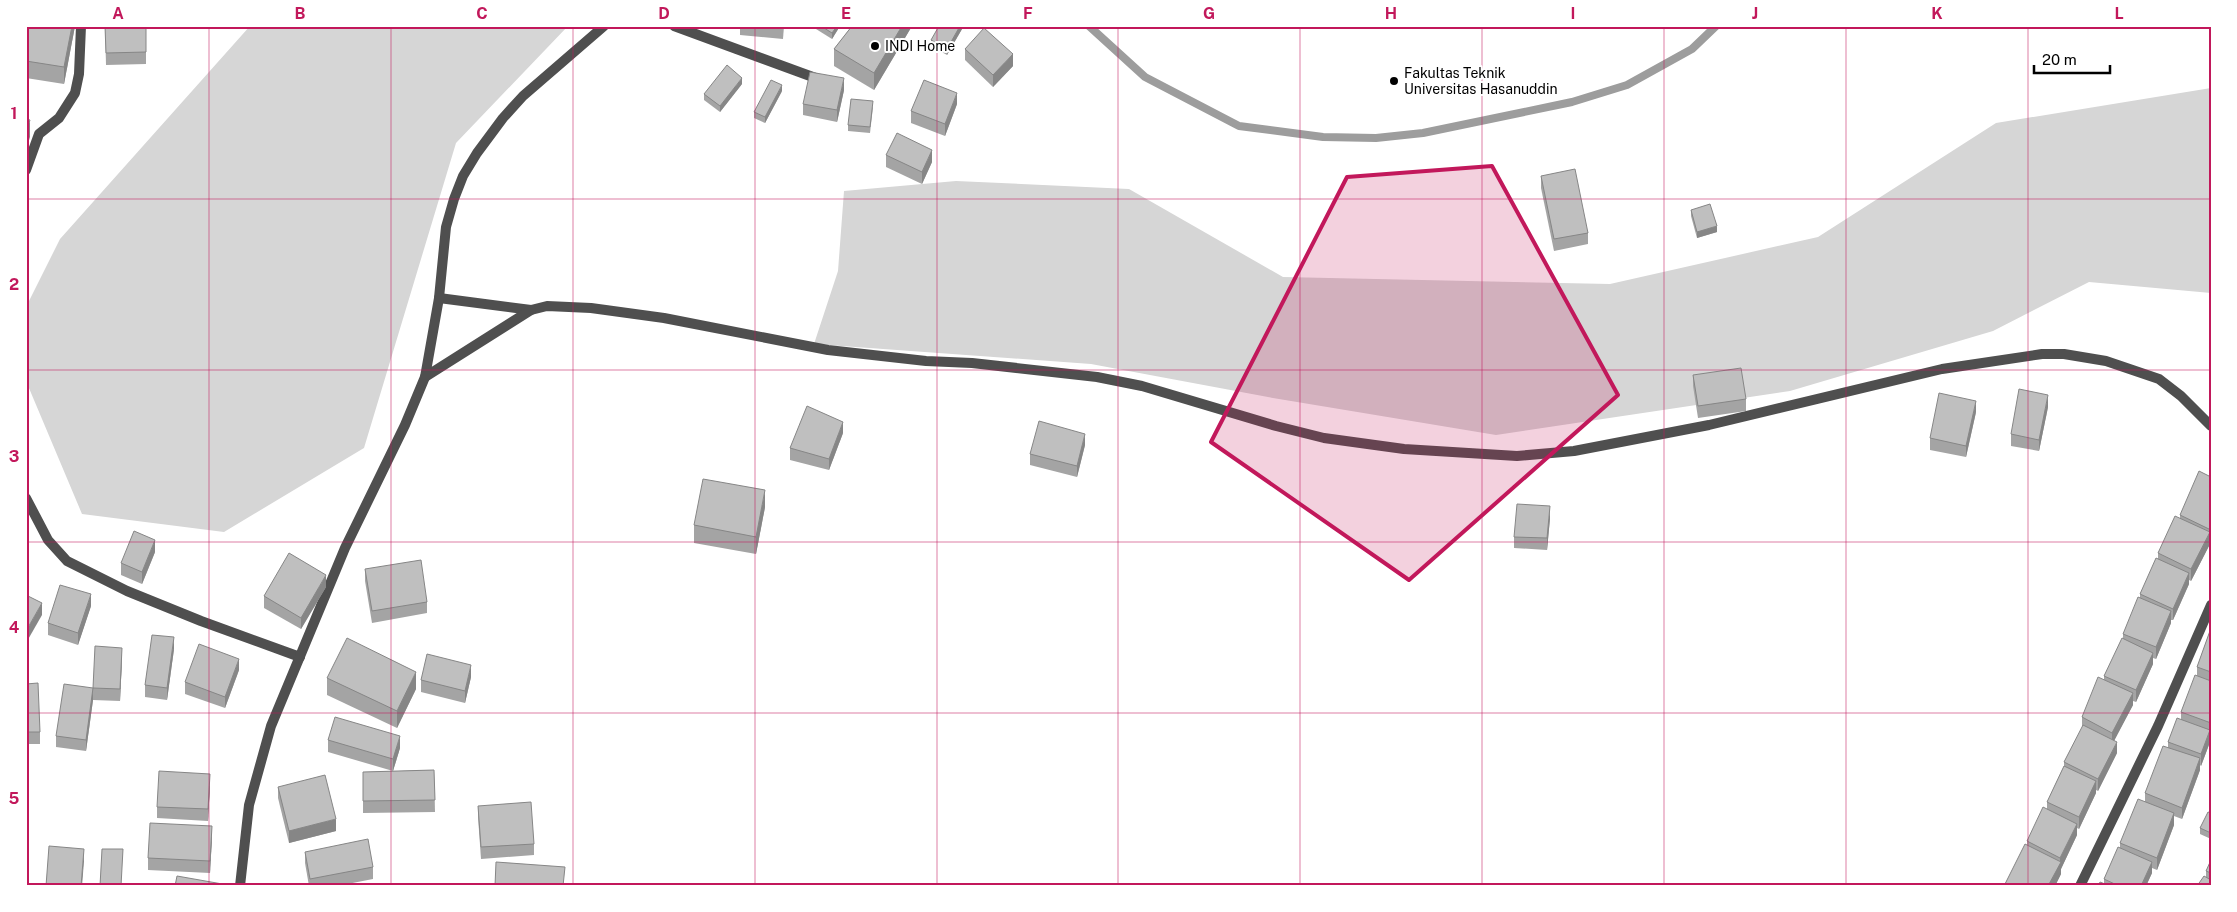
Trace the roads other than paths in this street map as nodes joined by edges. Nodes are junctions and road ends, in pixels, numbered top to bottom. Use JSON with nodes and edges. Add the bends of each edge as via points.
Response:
{"nodes":[{"id":1,"x":81,"y":26,"type":"edge"},
{"id":2,"x":604,"y":26,"type":"edge"},
{"id":3,"x":674,"y":26,"type":"edge"},
{"id":4,"x":832,"y":84,"type":"edge"},
{"id":5,"x":26,"y":170,"type":"edge"},
{"id":6,"x":439,"y":298,"type":"junction"},
{"id":7,"x":532,"y":310,"type":"junction"},
{"id":8,"x":425,"y":377,"type":"junction"},
{"id":9,"x":2211,"y":426,"type":"edge"},
{"id":10,"x":26,"y":498,"type":"edge"},
{"id":11,"x":2211,"y":606,"type":"edge"},
{"id":12,"x":300,"y":657,"type":"junction"},
{"id":13,"x":240,"y":886,"type":"edge"},
{"id":14,"x":2080,"y":886,"type":"edge"}],
"edges":[{"from":1,"to":5,"type":"street","via":[[75,93],[59,118],[39,134]]},
{"from":2,"to":6,"type":"street","via":[[523,96],[488,138],[463,176],[446,227]]},
{"from":3,"to":4,"type":"street"},
{"from":6,"to":7,"type":"street"},
{"from":6,"to":8,"type":"street"},
{"from":7,"to":8,"type":"street"},
{"from":7,"to":9,"type":"street","via":[[547,306],[591,308],[664,318],[828,350],[1097,377],[1142,386],[1295,431],[1404,449],[1517,456],[1574,451],[1709,425],[1942,369],[2042,354],[2106,361],[2159,379]]},
{"from":8,"to":12,"type":"street","via":[[344,548]]},
{"from":10,"to":12,"type":"street","via":[[48,540],[67,561],[127,591]]},
{"from":11,"to":14,"type":"street","via":[[2158,726]]},
{"from":12,"to":13,"type":"street","via":[[271,726],[249,805]]}]}
